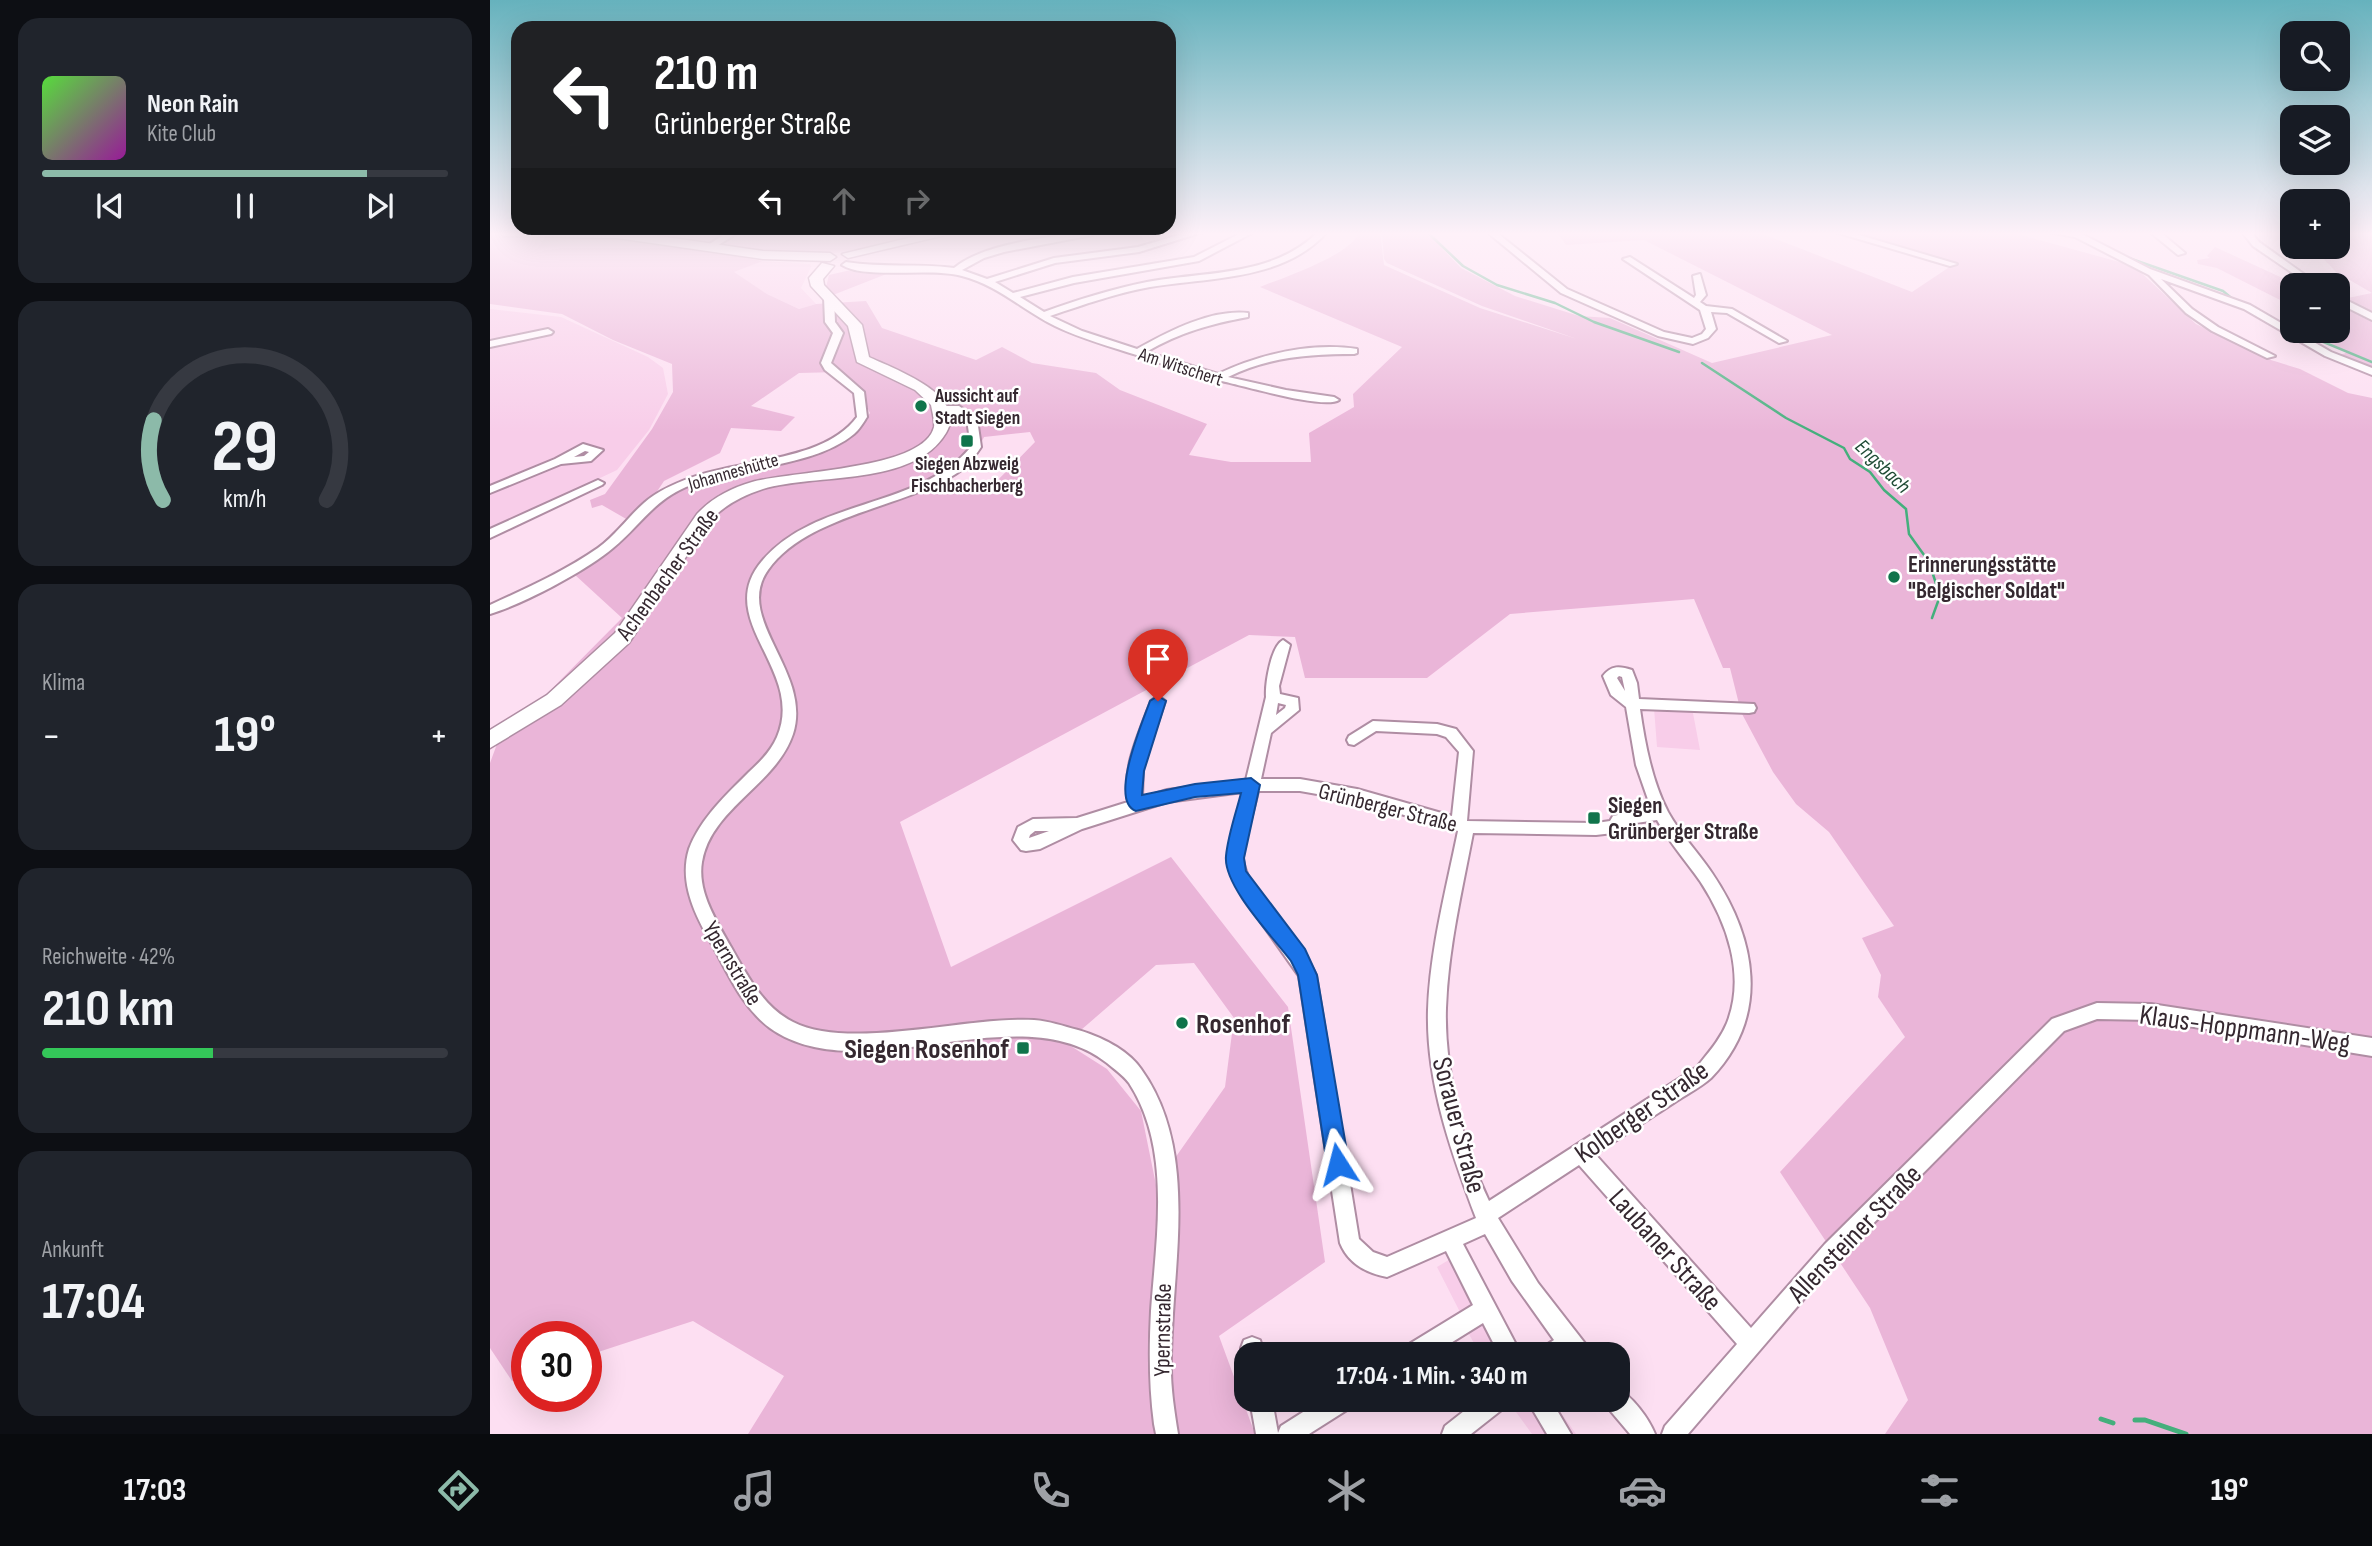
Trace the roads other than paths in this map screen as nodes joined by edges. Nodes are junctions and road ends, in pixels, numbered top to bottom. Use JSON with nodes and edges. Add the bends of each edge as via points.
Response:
{"nodes":[{"id":1,"x":830,"y":299,"type":"edge"},
{"id":2,"x":832,"y":299,"type":"edge"},
{"id":3,"x":1021,"y":299,"type":"edge"},
{"id":4,"x":1092,"y":299,"type":"edge"},
{"id":5,"x":1582,"y":299,"type":"edge"},
{"id":6,"x":1693,"y":299,"type":"edge"},
{"id":7,"x":2176,"y":299,"type":"edge"},
{"id":8,"x":2225,"y":299,"type":"edge"},
{"id":9,"x":1696,"y":301,"type":"joint"},
{"id":10,"x":2350,"y":305,"type":"edge"},
{"id":11,"x":1704,"y":308,"type":"junction"},
{"id":12,"x":1044,"y":315,"type":"junction"},
{"id":13,"x":1245,"y":315,"type":"dead end"},
{"id":14,"x":2372,"y":317,"type":"edge"},
{"id":15,"x":548,"y":332,"type":"dead end"},
{"id":16,"x":1782,"y":341,"type":"dead end"},
{"id":17,"x":490,"y":344,"type":"edge"},
{"id":18,"x":1354,"y":351,"type":"dead end"},
{"id":19,"x":1139,"y":352,"type":"junction"},
{"id":20,"x":2270,"y":356,"type":"dead end"},
{"id":21,"x":2372,"y":372,"type":"edge"},
{"id":22,"x":1218,"y":378,"type":"junction"},
{"id":23,"x":1334,"y":400,"type":"dead end"},
{"id":24,"x":942,"y":414,"type":"junction"},
{"id":25,"x":559,"y":461,"type":"dead end"},
{"id":26,"x":598,"y":483,"type":"dead end"},
{"id":27,"x":490,"y":491,"type":"edge"},
{"id":28,"x":490,"y":534,"type":"edge"},
{"id":29,"x":490,"y":610,"type":"edge"},
{"id":30,"x":1283,"y":645,"type":"dead end"},
{"id":31,"x":1273,"y":697,"type":"junction"},
{"id":32,"x":1158,"y":701,"type":"dead end"},
{"id":33,"x":1749,"y":708,"type":"dead end"},
{"id":34,"x":1266,"y":730,"type":"junction"},
{"id":35,"x":490,"y":740,"type":"edge"},
{"id":36,"x":1354,"y":740,"type":"dead end"},
{"id":37,"x":1251,"y":785,"type":"junction"},
{"id":38,"x":1136,"y":804,"type":"junction"},
{"id":39,"x":1661,"y":813,"type":"junction"},
{"id":40,"x":1077,"y":824,"type":"dead end"},
{"id":41,"x":1463,"y":826,"type":"junction"},
{"id":42,"x":2044,"y":1040,"type":"joint"},
{"id":43,"x":2372,"y":1047,"type":"edge"},
{"id":44,"x":1581,"y":1153,"type":"junction"},
{"id":45,"x":1487,"y":1218,"type":"junction"},
{"id":46,"x":1451,"y":1241,"type":"junction"},
{"id":47,"x":1484,"y":1310,"type":"junction"},
{"id":48,"x":1433,"y":1342,"type":"edge"},
{"id":49,"x":1503,"y":1342,"type":"edge"},
{"id":50,"x":1562,"y":1342,"type":"edge"},
{"id":51,"x":1751,"y":1344,"type":"junction"},
{"id":52,"x":1263,"y":1412,"type":"edge"},
{"id":53,"x":1323,"y":1412,"type":"edge"},
{"id":54,"x":1481,"y":1412,"type":"edge"},
{"id":55,"x":1546,"y":1412,"type":"edge"},
{"id":56,"x":1626,"y":1412,"type":"edge"},
{"id":57,"x":1167,"y":1434,"type":"edge"},
{"id":58,"x":1267,"y":1434,"type":"edge"},
{"id":59,"x":1289,"y":1434,"type":"edge"},
{"id":60,"x":1453,"y":1434,"type":"edge"},
{"id":61,"x":1560,"y":1434,"type":"edge"},
{"id":62,"x":1644,"y":1434,"type":"edge"},
{"id":63,"x":1673,"y":1434,"type":"edge"}],
"edges":[{"from":1,"to":29,"type":"street","name":"Johanneshütte","via":[[830,322],[838,333],[826,363],[859,392],[860,423],[822,447],[678,487],[652,502],[606,548]]},
{"from":2,"to":24,"type":"main road","via":[[855,325],[862,359],[931,395]]},
{"from":3,"to":12,"type":"street","name":"Am Witschert"},
{"from":4,"to":12,"type":"street"},
{"from":5,"to":11,"type":"street","via":[[1661,334],[1693,341],[1711,329]]},
{"from":6,"to":9,"type":"street"},
{"from":7,"to":20,"type":"street","via":[[2216,329]]},
{"from":8,"to":21,"type":"street"},
{"from":9,"to":11,"type":"street"},
{"from":10,"to":14,"type":"street"},
{"from":11,"to":16,"type":"street","via":[[1728,311]]},
{"from":12,"to":19,"type":"street","name":"Am Witschert","via":[[1085,336]]},
{"from":13,"to":19,"type":"street","via":[[1184,329]]},
{"from":15,"to":17,"type":"street"},
{"from":18,"to":22,"type":"street","via":[[1282,354],[1240,366]]},
{"from":19,"to":22,"type":"street","name":"Am Witschert"},
{"from":22,"to":23,"type":"street","name":"Am Witschert","via":[[1288,396]]},
{"from":24,"to":35,"type":"main road","name":"Achenbacher Straße","via":[[928,449],[905,460],[778,481],[719,502],[703,518],[634,624],[607,654],[554,700]]},
{"from":24,"to":57,"type":"street","name":"Ypernstraße","via":[[972,419],[977,443],[961,467],[810,529],[773,556],[758,575],[751,605],[786,685],[788,726],[777,751],[709,825],[693,862],[692,881],[706,919],[754,1002],[785,1029],[810,1039],[839,1042],[1041,1028],[1086,1039],[1129,1069],[1155,1111],[1164,1134],[1169,1171],[1159,1356]]},
{"from":25,"to":27,"type":"street"},
{"from":26,"to":28,"type":"street"},
{"from":30,"to":31,"type":"street","name":"Kolberger Straße"},
{"from":31,"to":34,"type":"street","name":"Kolberger Straße"},
{"from":31,"to":34,"type":"street","via":[[1291,700],[1294,706]]},
{"from":32,"to":38,"type":"street","via":[[1135,771],[1132,791]]},
{"from":33,"to":39,"type":"street","name":"Kolberger Straße","via":[[1632,704],[1647,776]]},
{"from":34,"to":37,"type":"street","name":"Kolberger Straße"},
{"from":36,"to":41,"type":"street","name":"Sorauer Straße","via":[[1373,726],[1451,733],[1466,751]]},
{"from":37,"to":38,"type":"street","name":"Grünberger Straße","via":[[1195,790]]},
{"from":37,"to":41,"type":"street","name":"Grünberger Straße","via":[[1300,785],[1357,795]]},
{"from":37,"to":46,"type":"street","name":"Kolberger Straße","via":[[1235,858],[1237,871],[1298,955],[1307,975],[1350,1243],[1372,1264],[1387,1267]]},
{"from":38,"to":40,"type":"street","name":"Grünberger Straße"},
{"from":39,"to":41,"type":"street","name":"Grünberger Straße","via":[[1625,819],[1613,827]]},
{"from":39,"to":44,"type":"street","name":"Kolberger Straße","via":[[1732,921],[1745,979],[1742,1004],[1722,1053],[1703,1073]]},
{"from":41,"to":45,"type":"street","name":"Sorauer Straße","via":[[1443,945],[1437,1039],[1459,1140]]},
{"from":42,"to":43,"type":"street","name":"Klaus-Hoppmann-Weg","via":[[2058,1025],[2076,1017],[2124,1011],[2209,1019]]},
{"from":42,"to":51,"type":"street","name":"Allensteiner Straße","via":[[1832,1251]]},
{"from":44,"to":45,"type":"street","name":"Kolberger Straße"},
{"from":44,"to":51,"type":"street","name":"Laubaner Straße"},
{"from":45,"to":46,"type":"street","name":"Kolberger Straße"},
{"from":45,"to":50,"type":"street","name":"Sorauer Straße"},
{"from":46,"to":47,"type":"street"},
{"from":47,"to":48,"type":"street"},
{"from":47,"to":49,"type":"street"},
{"from":51,"to":63,"type":"street","name":"Allensteiner Straße"},
{"from":52,"to":58,"type":"street"},
{"from":53,"to":59,"type":"street"},
{"from":54,"to":60,"type":"street"},
{"from":55,"to":61,"type":"street"},
{"from":56,"to":62,"type":"street"}]}
